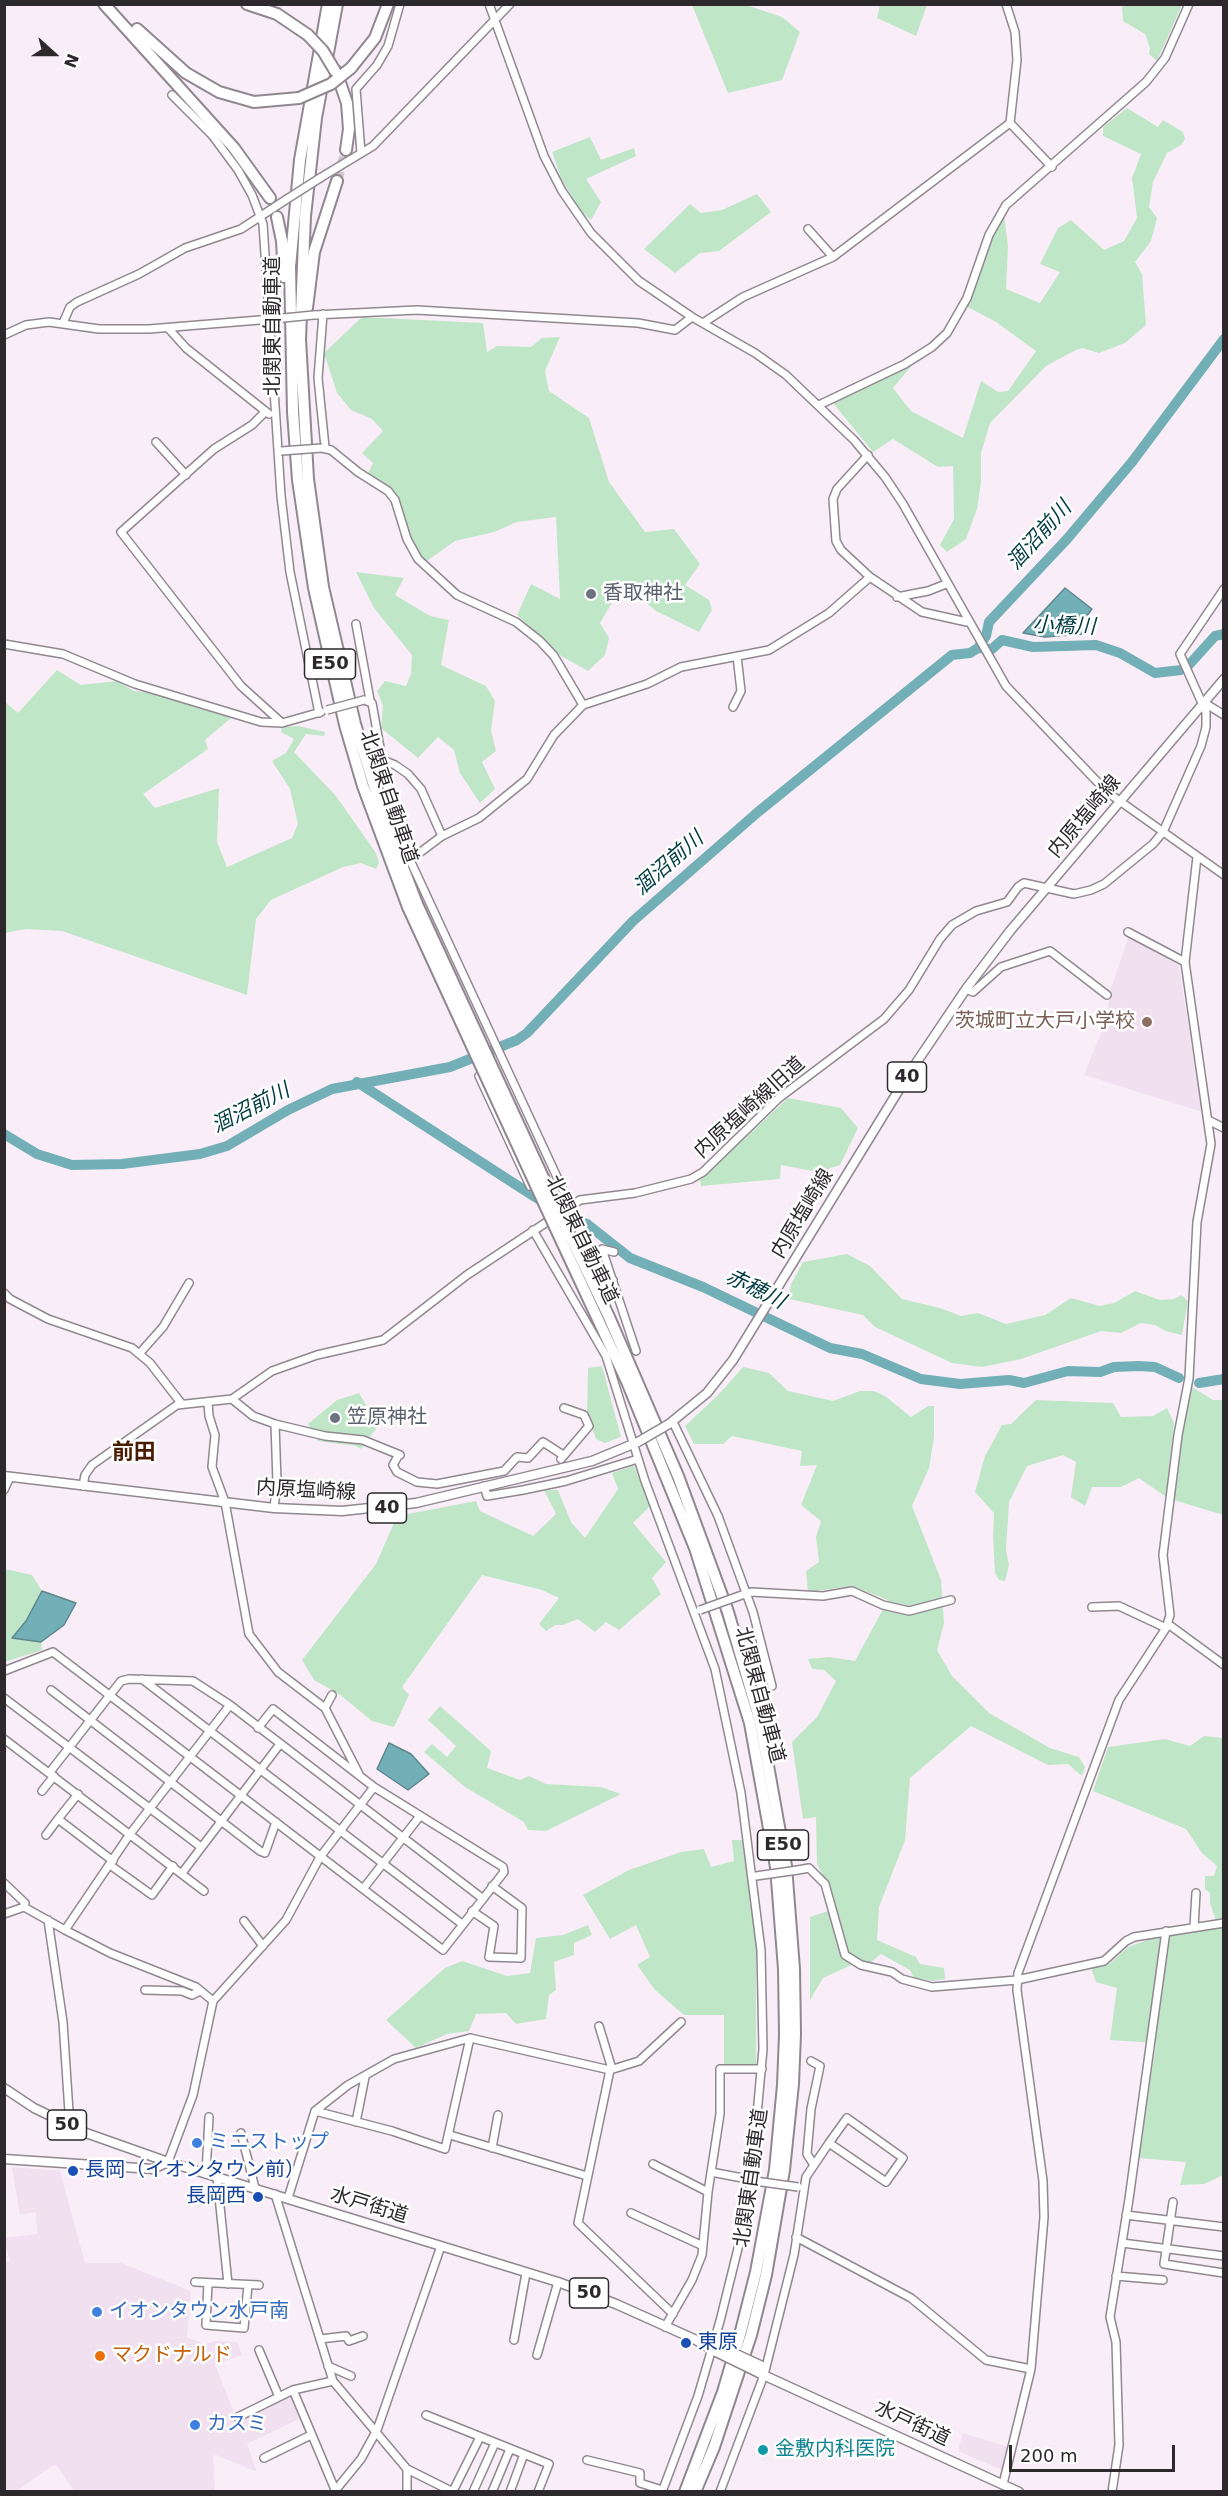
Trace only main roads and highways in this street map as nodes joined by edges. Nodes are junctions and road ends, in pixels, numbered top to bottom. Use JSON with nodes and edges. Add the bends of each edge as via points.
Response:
{"nodes":[{"id":1,"x":104,"y":4,"type":"edge"},
{"id":2,"x":111,"y":4,"type":"edge"},
{"id":3,"x":247,"y":4,"type":"edge"},
{"id":4,"x":328,"y":4,"type":"edge"},
{"id":5,"x":337,"y":4,"type":"edge"},
{"id":6,"x":388,"y":4,"type":"edge"},
{"id":7,"x":346,"y":150,"type":"tunnel mouth"},
{"id":8,"x":337,"y":181,"type":"tunnel mouth"},
{"id":9,"x":270,"y":198,"type":"dead end"},
{"id":10,"x":277,"y":218,"type":"dead end"},
{"id":11,"x":293,"y":412,"type":"junction"},
{"id":12,"x":304,"y":438,"type":"junction"},
{"id":13,"x":1224,"y":680,"type":"edge"},
{"id":14,"x":412,"y":906,"type":"junction"},
{"id":15,"x":560,"y":1226,"type":"junction"},
{"id":16,"x":7,"y":1476,"type":"edge"},
{"id":17,"x":4,"y":2088,"type":"edge"},
{"id":18,"x":134,"y":2151,"type":"junction"},
{"id":19,"x":4,"y":2159,"type":"edge"},
{"id":20,"x":168,"y":2162,"type":"junction"},
{"id":21,"x":131,"y":2168,"type":"junction"},
{"id":22,"x":684,"y":2492,"type":"edge"},
{"id":23,"x":695,"y":2492,"type":"edge"},
{"id":24,"x":1019,"y":2492,"type":"edge"}],
"edges":[{"from":1,"to":9,"type":"highway","via":[[234,148]]},
{"from":2,"to":6,"type":"highway","bridge":true,"via":[[174,63],[205,86],[254,102],[299,98],[331,84],[351,68],[375,38]]},
{"from":3,"to":7,"type":"highway","bridge":true,"via":[[277,14],[308,35],[323,51],[347,103]]},
{"from":4,"to":11,"type":"highway","name":"北関東自動車道","number":"E50","via":[[306,117],[294,215],[290,299]]},
{"from":5,"to":12,"type":"highway","name":"北関東自動車道","number":"E50","via":[[316,118],[305,216],[300,339]]},
{"from":8,"to":12,"type":"highway","via":[[320,229],[310,284]]},
{"from":10,"to":11,"type":"highway","via":[[282,241]]},
{"from":11,"to":14,"type":"highway","name":"北関東自動車道","number":"E50","via":[[307,543],[333,679],[363,786]]},
{"from":12,"to":14,"type":"highway","name":"北関東自動車道","number":"E50","via":[[316,543],[338,657]]},
{"from":13,"to":16,"type":"main road","name":"内原塩崎線","number":"40","bridge":true,"via":[[966,989],[908,1075],[733,1360],[707,1393],[671,1423],[592,1461],[416,1503],[364,1510],[274,1508]]},
{"from":14,"to":15,"type":"highway","name":"北関東自動車道","number":"E50","bridge":true},
{"from":15,"to":22,"type":"highway","name":"北関東自動車道","number":"E50","via":[[699,1559],[750,1723],[777,1877],[785,2035],[775,2170],[741,2331],[723,2392]]},
{"from":15,"to":23,"type":"highway","name":"北関東自動車道","number":"E50","via":[[609,1317],[678,1476],[728,1612],[760,1721],[786,1866],[795,2034],[784,2170],[751,2335]]},
{"from":17,"to":18,"type":"main road","name":"水戸街道","number":"50","via":[[70,2127]]},
{"from":18,"to":20,"type":"main road","name":"水戸街道","number":"50"},
{"from":18,"to":21,"type":"main road","via":[[137,2161]]},
{"from":19,"to":21,"type":"main road"},
{"from":20,"to":21,"type":"main road","via":[[155,2169]]},
{"from":20,"to":24,"type":"main road","name":"水戸街道","number":"50","bridge":true,"via":[[558,2282],[715,2348]]}]}
